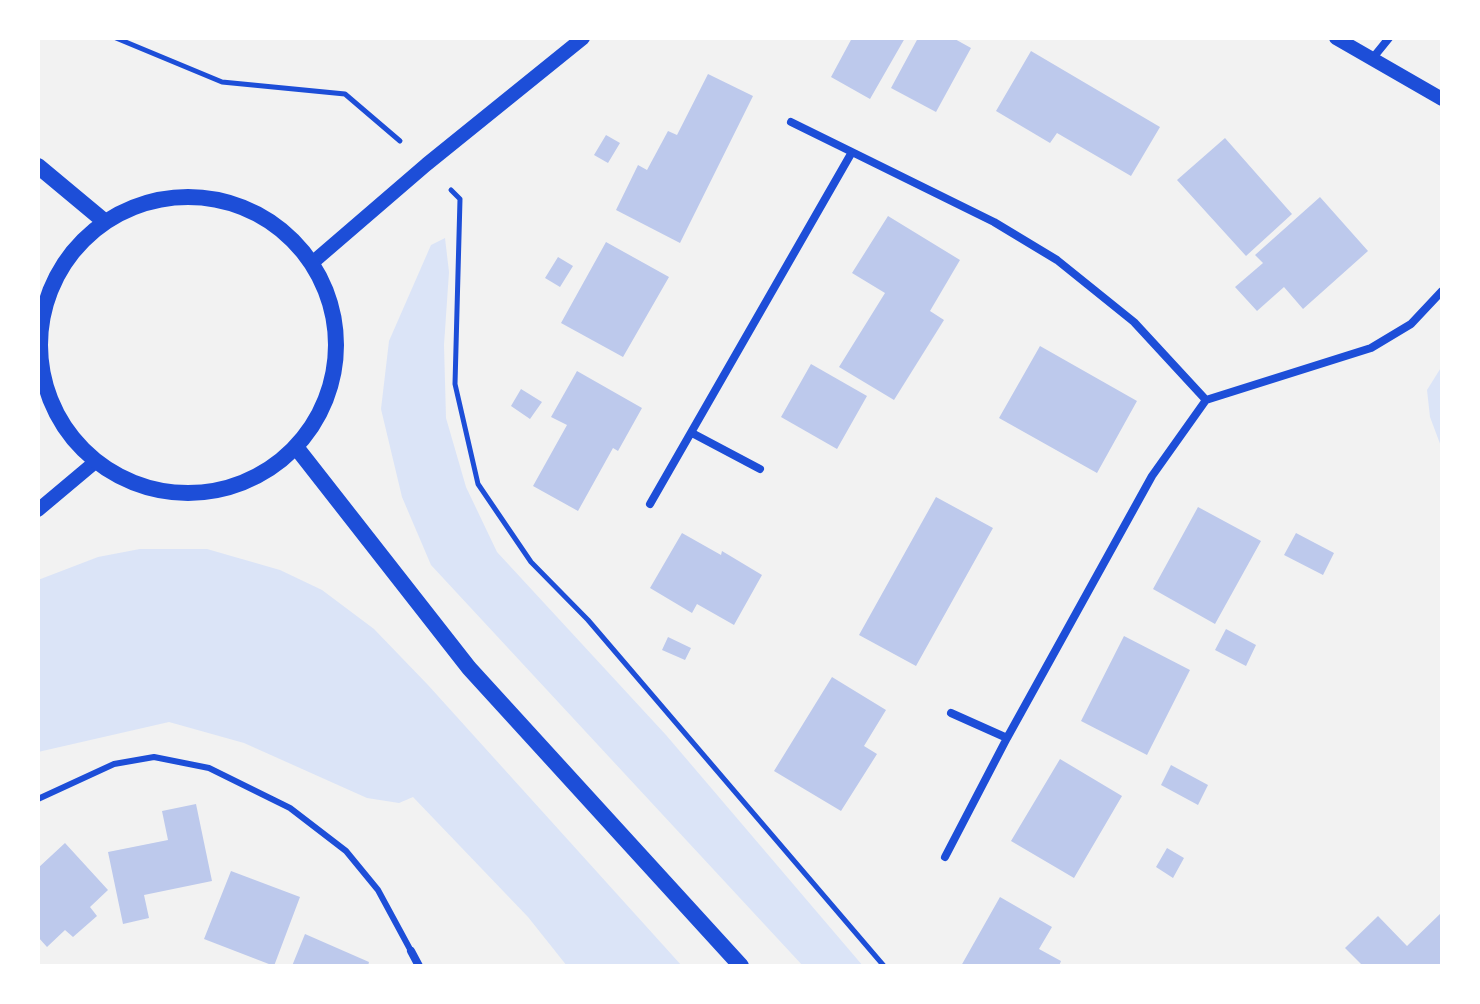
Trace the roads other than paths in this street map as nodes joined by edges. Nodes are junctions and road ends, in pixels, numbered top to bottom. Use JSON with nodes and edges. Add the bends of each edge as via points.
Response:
{"nodes":[{"id":1,"x":583,"y":38,"type":"edge"},
{"id":2,"x":1336,"y":38,"type":"edge"},
{"id":3,"x":1389,"y":38,"type":"edge"},
{"id":4,"x":1372,"y":59,"type":"junction"},
{"id":5,"x":1442,"y":99,"type":"edge"},
{"id":6,"x":791,"y":122,"type":"dead end"},
{"id":7,"x":852,"y":152,"type":"junction"},
{"id":8,"x":38,"y":166,"type":"edge"},
{"id":9,"x":104,"y":221,"type":"junction"},
{"id":10,"x":312,"y":263,"type":"junction"},
{"id":11,"x":1442,"y":291,"type":"edge"},
{"id":12,"x":1206,"y":400,"type":"junction"},
{"id":13,"x":692,"y":433,"type":"junction"},
{"id":14,"x":296,"y":447,"type":"junction"},
{"id":15,"x":94,"y":463,"type":"junction"},
{"id":16,"x":760,"y":469,"type":"dead end"},
{"id":17,"x":650,"y":504,"type":"dead end"},
{"id":18,"x":38,"y":510,"type":"edge"},
{"id":19,"x":951,"y":713,"type":"dead end"},
{"id":20,"x":1007,"y":738,"type":"junction"},
{"id":21,"x":38,"y":799,"type":"edge"},
{"id":22,"x":945,"y":857,"type":"dead end"},
{"id":23,"x":411,"y":951,"type":"joint"},
{"id":24,"x":419,"y":966,"type":"edge"},
{"id":25,"x":741,"y":966,"type":"edge"}],
"edges":[{"from":1,"to":10,"type":"street"},
{"from":2,"to":4,"type":"street"},
{"from":3,"to":4,"type":"street"},
{"from":4,"to":5,"type":"street"},
{"from":6,"to":7,"type":"street"},
{"from":7,"to":12,"type":"street","via":[[994,222],[1057,260],[1134,322]]},
{"from":7,"to":13,"type":"street"},
{"from":8,"to":9,"type":"main road"},
{"from":9,"to":10,"type":"main road","via":[[151,200],[194,196],[245,207],[267,219]]},
{"from":9,"to":15,"type":"main road","via":[[56,275],[39,334],[45,387],[67,433]]},
{"from":10,"to":14,"type":"main road","via":[[333,310],[335,362],[326,401]]},
{"from":11,"to":12,"type":"street","via":[[1411,324],[1371,348]]},
{"from":12,"to":20,"type":"street","via":[[1152,476]]},
{"from":13,"to":16,"type":"street"},
{"from":13,"to":17,"type":"street"},
{"from":14,"to":15,"type":"main road","via":[[258,476],[209,492],[168,492],[131,483]]},
{"from":14,"to":25,"type":"main road","via":[[469,668]]},
{"from":15,"to":18,"type":"street"},
{"from":19,"to":20,"type":"street"},
{"from":20,"to":22,"type":"street"},
{"from":21,"to":23,"type":"lane","via":[[114,764],[154,757],[209,768],[290,808],[346,851],[378,890]]},
{"from":23,"to":24,"type":"street"}]}
